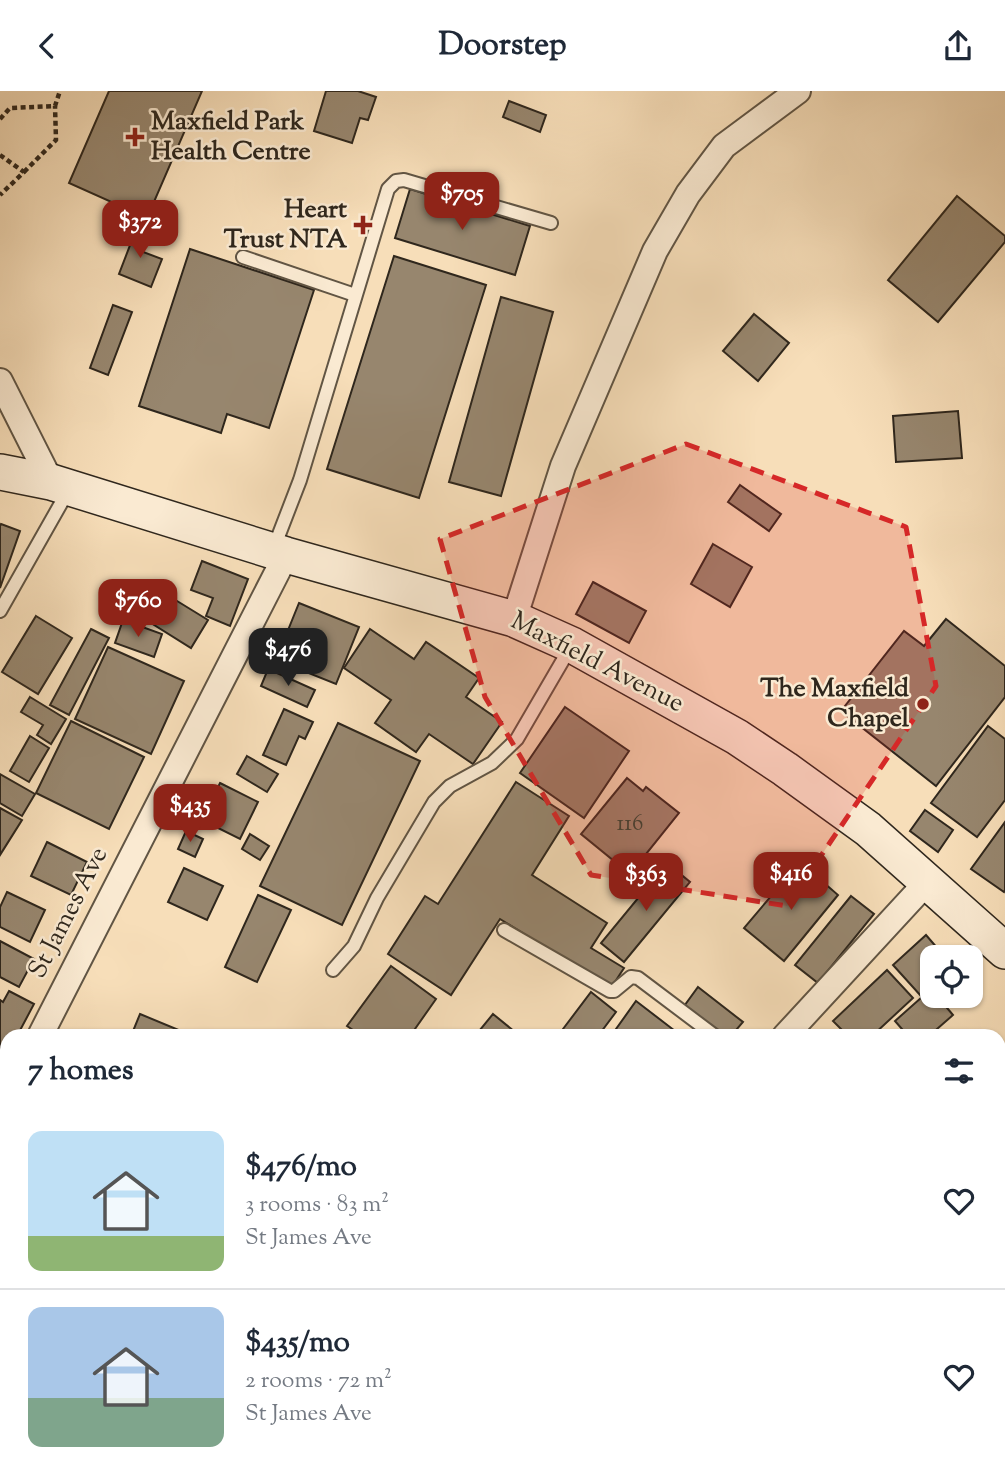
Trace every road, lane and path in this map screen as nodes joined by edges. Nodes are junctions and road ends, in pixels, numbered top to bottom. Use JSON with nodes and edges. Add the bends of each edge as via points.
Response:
{"nodes":[{"id":1,"x":60,"y":91,"type":"edge"},
{"id":2,"x":798,"y":91,"type":"edge"},
{"id":3,"x":55,"y":106,"type":"junction"},
{"id":4,"x":0,"y":119,"type":"edge"},
{"id":5,"x":0,"y":155,"type":"edge"},
{"id":6,"x":24,"y":172,"type":"junction"},
{"id":7,"x":0,"y":195,"type":"edge"},
{"id":8,"x":551,"y":223,"type":"dead end"},
{"id":9,"x":243,"y":257,"type":"dead end"},
{"id":10,"x":355,"y":295,"type":"junction"},
{"id":11,"x":0,"y":381,"type":"edge"},
{"id":12,"x":0,"y":472,"type":"edge"},
{"id":13,"x":61,"y":485,"type":"junction"},
{"id":14,"x":279,"y":553,"type":"junction"},
{"id":15,"x":0,"y":611,"type":"edge"},
{"id":16,"x":514,"y":619,"type":"junction"},
{"id":17,"x":572,"y":645,"type":"junction"},
{"id":18,"x":928,"y":881,"type":"junction"},
{"id":19,"x":505,"y":930,"type":"dead end"},
{"id":20,"x":1005,"y":951,"type":"edge"},
{"id":21,"x":333,"y":970,"type":"dead end"},
{"id":22,"x":43,"y":1029,"type":"edge"},
{"id":23,"x":706,"y":1029,"type":"edge"},
{"id":24,"x":791,"y":1029,"type":"edge"}],
"edges":[{"from":1,"to":3,"type":"path"},
{"from":2,"to":16,"type":"street","via":[[724,146],[688,194],[655,251],[563,466]]},
{"from":3,"to":4,"type":"path","via":[[10,108]]},
{"from":3,"to":6,"type":"path","via":[[56,140]]},
{"from":5,"to":6,"type":"path"},
{"from":6,"to":7,"type":"path"},
{"from":8,"to":10,"type":"lane","via":[[396,181],[388,189]]},
{"from":9,"to":10,"type":"lane"},
{"from":10,"to":14,"type":"lane"},
{"from":11,"to":13,"type":"street"},
{"from":12,"to":13,"type":"main road","name":"Maxfield Avenue"},
{"from":13,"to":14,"type":"main road","name":"Maxfield Avenue"},
{"from":13,"to":15,"type":"lane"},
{"from":14,"to":16,"type":"main road","name":"Maxfield Avenue"},
{"from":14,"to":22,"type":"street","name":"St James Ave"},
{"from":16,"to":17,"type":"main road","name":"Maxfield Avenue"},
{"from":17,"to":18,"type":"main road","name":"Maxfield Avenue","via":[[737,737],[868,829]]},
{"from":17,"to":21,"type":"lane","via":[[517,740],[492,763],[450,786],[433,802],[354,946]]},
{"from":18,"to":20,"type":"main road","name":"Maxfield Avenue"},
{"from":18,"to":24,"type":"street"},
{"from":19,"to":23,"type":"lane","via":[[610,991],[631,977],[638,978]]}]}
